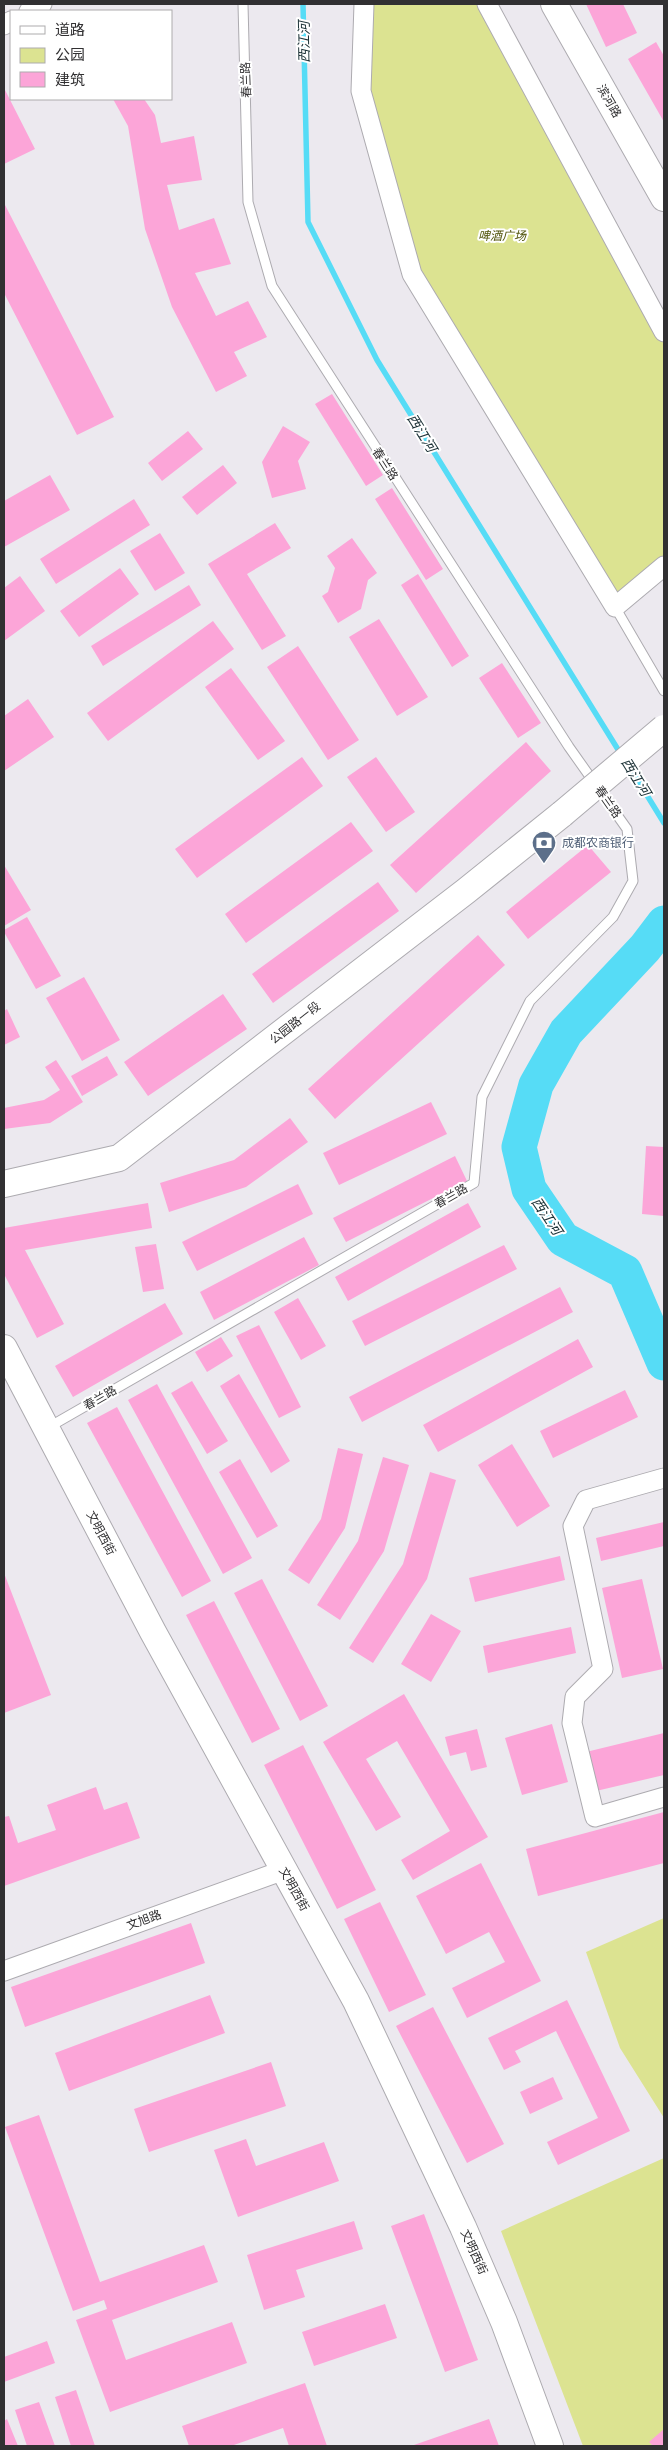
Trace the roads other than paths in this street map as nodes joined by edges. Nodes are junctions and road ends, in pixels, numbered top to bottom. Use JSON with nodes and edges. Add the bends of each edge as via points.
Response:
{"nodes":[{"id":1,"x":42,"y":4,"type":"edge"},
{"id":2,"x":243,"y":4,"type":"edge"},
{"id":3,"x":364,"y":4,"type":"edge"},
{"id":4,"x":487,"y":4,"type":"edge"},
{"id":5,"x":554,"y":4,"type":"edge"},
{"id":6,"x":31,"y":10,"type":"edge"},
{"id":7,"x":664,"y":198,"type":"edge"},
{"id":8,"x":664,"y":332,"type":"edge"},
{"id":9,"x":664,"y":566,"type":"edge"},
{"id":10,"x":615,"y":607,"type":"junction"},
{"id":11,"x":664,"y":691,"type":"edge"},
{"id":12,"x":664,"y":728,"type":"edge"},
{"id":13,"x":4,"y":1184,"type":"edge"},
{"id":14,"x":4,"y":1348,"type":"edge"},
{"id":15,"x":46,"y":1428,"type":"junction"},
{"id":16,"x":664,"y":1478,"type":"edge"},
{"id":17,"x":664,"y":1797,"type":"edge"},
{"id":18,"x":284,"y":1870,"type":"junction"},
{"id":19,"x":4,"y":1971,"type":"edge"},
{"id":20,"x":550,"y":2446,"type":"edge"}],
"edges":[{"from":1,"to":6,"type":"street"},
{"from":2,"to":15,"type":"lane","name":"春兰路","via":[[248,202],[272,286],[568,747],[627,829],[633,881],[613,917],[530,1001],[482,1097],[474,1183]]},
{"from":3,"to":10,"type":"street","via":[[362,91],[412,274]]},
{"from":4,"to":8,"type":"street"},
{"from":5,"to":7,"type":"street","name":"滨河路"},
{"from":9,"to":10,"type":"street"},
{"from":10,"to":11,"type":"lane"},
{"from":12,"to":13,"type":"street","name":"公园路一段","bridge":true,"via":[[458,897],[119,1158]]},
{"from":14,"to":15,"type":"street","name":"文明西街"},
{"from":15,"to":18,"type":"street","name":"文明西街","via":[[153,1632]]},
{"from":16,"to":17,"type":"street","via":[[586,1500],[573,1526],[603,1669],[575,1697],[572,1723],[595,1817]]},
{"from":18,"to":19,"type":"street","name":"文旭路"},
{"from":18,"to":20,"type":"street","name":"文明西街","via":[[356,2001],[463,2227],[504,2322]]}]}
